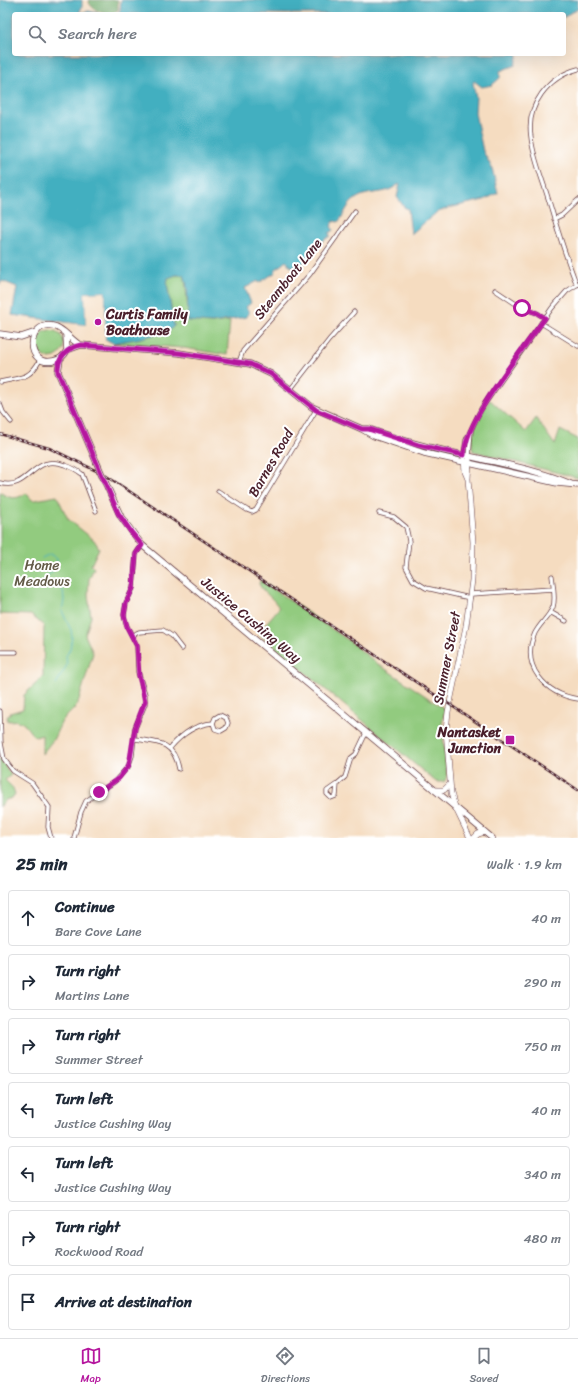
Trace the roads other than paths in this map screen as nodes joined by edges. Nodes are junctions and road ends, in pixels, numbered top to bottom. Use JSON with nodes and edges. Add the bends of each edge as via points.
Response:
{"nodes":[{"id":1,"x":578,"y":69,"type":"edge"},
{"id":2,"x":578,"y":200,"type":"edge"},
{"id":3,"x":355,"y":211,"type":"dead end"},
{"id":4,"x":554,"y":219,"type":"junction"},
{"id":5,"x":577,"y":284,"type":"edge"},
{"id":6,"x":495,"y":290,"type":"dead end"},
{"id":7,"x":354,"y":312,"type":"dead end"},
{"id":8,"x":545,"y":318,"type":"junction"},
{"id":9,"x":541,"y":323,"type":"junction"},
{"id":10,"x":36,"y":332,"type":"junction"},
{"id":11,"x":0,"y":334,"type":"edge"},
{"id":12,"x":66,"y":335,"type":"junction"},
{"id":13,"x":21,"y":337,"type":"junction"},
{"id":14,"x":81,"y":345,"type":"junction"},
{"id":15,"x":31,"y":346,"type":"junction"},
{"id":16,"x":578,"y":346,"type":"edge"},
{"id":17,"x":67,"y":350,"type":"junction"},
{"id":18,"x":60,"y":359,"type":"junction"},
{"id":19,"x":40,"y":360,"type":"junction"},
{"id":20,"x":46,"y":362,"type":"junction"},
{"id":21,"x":239,"y":362,"type":"junction"},
{"id":22,"x":58,"y":372,"type":"junction"},
{"id":23,"x":0,"y":382,"type":"edge"},
{"id":24,"x":290,"y":390,"type":"junction"},
{"id":25,"x":0,"y":404,"type":"edge"},
{"id":26,"x":316,"y":410,"type":"junction"},
{"id":27,"x":11,"y":422,"type":"dead end"},
{"id":28,"x":362,"y":429,"type":"junction"},
{"id":29,"x":467,"y":456,"type":"junction"},
{"id":30,"x":467,"y":463,"type":"junction"},
{"id":31,"x":0,"y":483,"type":"edge"},
{"id":32,"x":571,"y":484,"type":"junction"},
{"id":33,"x":578,"y":485,"type":"edge"},
{"id":34,"x":218,"y":491,"type":"dead end"},
{"id":35,"x":96,"y":512,"type":"dead end"},
{"id":36,"x":379,"y":513,"type":"dead end"},
{"id":37,"x":142,"y":545,"type":"junction"},
{"id":38,"x":552,"y":576,"type":"dead end"},
{"id":39,"x":553,"y":589,"type":"junction"},
{"id":40,"x":471,"y":596,"type":"junction"},
{"id":41,"x":550,"y":612,"type":"junction"},
{"id":42,"x":566,"y":621,"type":"dead end"},
{"id":43,"x":132,"y":635,"type":"junction"},
{"id":44,"x":182,"y":649,"type":"dead end"},
{"id":45,"x":0,"y":652,"type":"edge"},
{"id":46,"x":16,"y":652,"type":"dead end"},
{"id":47,"x":578,"y":699,"type":"edge"},
{"id":48,"x":0,"y":711,"type":"edge"},
{"id":49,"x":213,"y":723,"type":"junction"},
{"id":50,"x":366,"y":732,"type":"junction"},
{"id":51,"x":134,"y":739,"type":"junction"},
{"id":52,"x":170,"y":748,"type":"junction"},
{"id":53,"x":179,"y":769,"type":"dead end"},
{"id":54,"x":337,"y":784,"type":"dead end"},
{"id":55,"x":450,"y":784,"type":"junction"},
{"id":56,"x":434,"y":790,"type":"junction"},
{"id":57,"x":455,"y":807,"type":"junction"},
{"id":58,"x":485,"y":832,"type":"junction"},
{"id":59,"x":51,"y":838,"type":"edge"},
{"id":60,"x":74,"y":838,"type":"edge"},
{"id":61,"x":470,"y":838,"type":"edge"},
{"id":62,"x":474,"y":838,"type":"edge"},
{"id":63,"x":492,"y":838,"type":"edge"}],
"edges":[{"from":1,"to":4,"type":"street","via":[[555,79],[540,95],[531,116],[531,139]]},
{"from":2,"to":4,"type":"street"},
{"from":3,"to":21,"type":"street","name":"Steamboat Lane","via":[[322,257],[243,351]]},
{"from":4,"to":5,"type":"street"},
{"from":5,"to":8,"type":"street","via":[[564,294]]},
{"from":6,"to":8,"type":"street","via":[[522,308]]},
{"from":7,"to":24,"type":"street","via":[[328,340]]},
{"from":8,"to":9,"type":"street"},
{"from":9,"to":16,"type":"street"},
{"from":9,"to":29,"type":"street","via":[[481,409],[471,429]]},
{"from":10,"to":12,"type":"main road","via":[[44,327],[53,326],[61,329]]},
{"from":10,"to":13,"type":"main road"},
{"from":10,"to":15,"type":"main road"},
{"from":11,"to":13,"type":"main road"},
{"from":12,"to":14,"type":"main road"},
{"from":12,"to":17,"type":"main road"},
{"from":13,"to":15,"type":"main road"},
{"from":14,"to":17,"type":"main road"},
{"from":14,"to":21,"type":"main road","via":[[179,353]]},
{"from":15,"to":19,"type":"main road"},
{"from":17,"to":18,"type":"main road"},
{"from":18,"to":20,"type":"main road"},
{"from":18,"to":22,"type":"main road"},
{"from":19,"to":20,"type":"main road"},
{"from":19,"to":23,"type":"street","via":[[30,374]]},
{"from":20,"to":22,"type":"main road","name":"Justice Cushing Way"},
{"from":21,"to":24,"type":"main road","via":[[263,370]]},
{"from":22,"to":37,"type":"main road","name":"Justice Cushing Way","bridge":true,"via":[[121,517]]},
{"from":24,"to":26,"type":"main road"},
{"from":25,"to":27,"type":"street"},
{"from":26,"to":28,"type":"main road"},
{"from":26,"to":34,"type":"street","name":"Barnes Road","via":[[256,510],[247,510]]},
{"from":28,"to":29,"type":"main road"},
{"from":28,"to":30,"type":"main road","via":[[368,434],[400,446]]},
{"from":29,"to":30,"type":"street","name":"Summer Street"},
{"from":29,"to":32,"type":"main road","via":[[558,478]]},
{"from":30,"to":32,"type":"main road"},
{"from":30,"to":40,"type":"street","name":"Summer Street","via":[[473,549]]},
{"from":31,"to":35,"type":"street","via":[[13,485],[35,468],[52,462],[61,463],[82,474]]},
{"from":32,"to":33,"type":"main road"},
{"from":36,"to":40,"type":"street","via":[[398,519],[407,530],[409,541],[406,567],[413,580],[426,588]]},
{"from":37,"to":43,"type":"street","via":[[136,554],[133,588],[124,610],[125,622]]},
{"from":37,"to":50,"type":"main road","name":"Justice Cushing Way"},
{"from":38,"to":39,"type":"street"},
{"from":39,"to":40,"type":"street"},
{"from":39,"to":41,"type":"street","via":[[554,603]]},
{"from":40,"to":55,"type":"street","name":"Summer Street","via":[[447,721]]},
{"from":41,"to":42,"type":"street"},
{"from":41,"to":47,"type":"street","via":[[532,639],[531,664],[543,683],[566,696]]},
{"from":43,"to":44,"type":"street","via":[[163,630],[172,636]]},
{"from":43,"to":51,"type":"street","via":[[137,646],[139,676],[145,698]]},
{"from":45,"to":46,"type":"street"},
{"from":48,"to":59,"type":"street","via":[[4,759],[13,772],[32,783],[49,807],[48,824]]},
{"from":49,"to":49,"type":"street","via":[[215,729],[221,731],[228,723],[226,718],[220,715]]},
{"from":49,"to":52,"type":"street","via":[[193,728]]},
{"from":50,"to":54,"type":"street","via":[[356,754],[350,759],[346,776]]},
{"from":50,"to":56,"type":"main road","name":"Justice Cushing Way"},
{"from":51,"to":52,"type":"street","via":[[159,743]]},
{"from":51,"to":60,"type":"street","via":[[128,767],[114,782],[86,801]]},
{"from":52,"to":53,"type":"street"},
{"from":55,"to":56,"type":"street","via":[[444,790]]},
{"from":55,"to":57,"type":"street","name":"Summer Street"},
{"from":56,"to":57,"type":"main road","name":"Justice Cushing Way"},
{"from":57,"to":58,"type":"main road","name":"Justice Cushing Way"},
{"from":57,"to":61,"type":"street","name":"Summer Street"},
{"from":58,"to":62,"type":"street"},
{"from":58,"to":63,"type":"main road","name":"Justice Cushing Way"}]}
